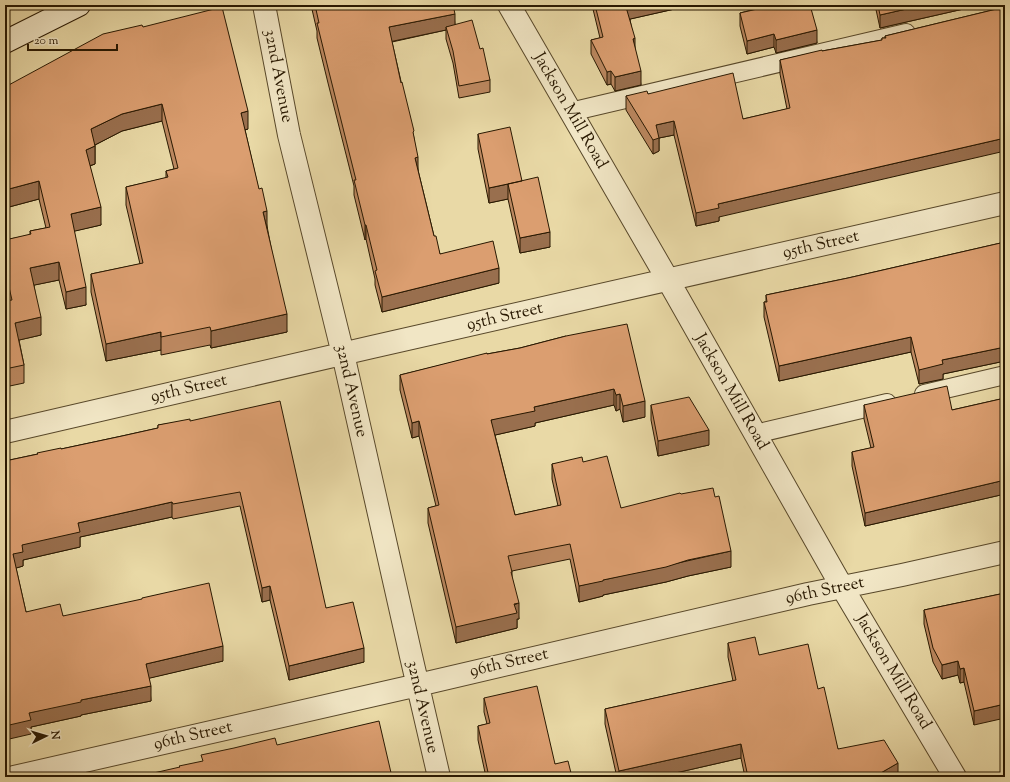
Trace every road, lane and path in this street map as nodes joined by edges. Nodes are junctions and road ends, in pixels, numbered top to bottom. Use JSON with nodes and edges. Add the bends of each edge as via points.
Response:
{"nodes":[{"id":1,"x":79,"y":5,"type":"edge"},
{"id":2,"x":264,"y":5,"type":"edge"},
{"id":3,"x":509,"y":5,"type":"edge"},
{"id":4,"x":921,"y":30,"type":"edge"},
{"id":5,"x":5,"y":42,"type":"edge"},
{"id":6,"x":570,"y":112,"type":"junction"},
{"id":7,"x":1005,"y":203,"type":"edge"},
{"id":8,"x":668,"y":280,"type":"junction"},
{"id":9,"x":343,"y":354,"type":"junction"},
{"id":10,"x":1005,"y":375,"type":"edge"},
{"id":11,"x":5,"y":432,"type":"edge"},
{"id":12,"x":755,"y":434,"type":"junction"},
{"id":13,"x":1005,"y":552,"type":"edge"},
{"id":14,"x":842,"y":587,"type":"junction"},
{"id":15,"x":418,"y":685,"type":"junction"},
{"id":16,"x":14,"y":777,"type":"edge"},
{"id":17,"x":439,"y":777,"type":"edge"},
{"id":18,"x":955,"y":777,"type":"edge"}],
"edges":[{"from":1,"to":5,"type":"street"},
{"from":2,"to":9,"type":"street","name":"32nd Avenue","via":[[289,135]]},
{"from":3,"to":6,"type":"street","name":"Jackson Mill Road"},
{"from":4,"to":6,"type":"lane"},
{"from":6,"to":8,"type":"street","name":"Jackson Mill Road"},
{"from":7,"to":8,"type":"street","name":"95th Street"},
{"from":8,"to":9,"type":"street","name":"95th Street"},
{"from":8,"to":12,"type":"street","name":"Jackson Mill Road"},
{"from":9,"to":11,"type":"street","name":"95th Street"},
{"from":9,"to":15,"type":"street","name":"32nd Avenue"},
{"from":10,"to":12,"type":"lane"},
{"from":12,"to":14,"type":"street","name":"Jackson Mill Road"},
{"from":13,"to":14,"type":"street","name":"96th Street"},
{"from":14,"to":15,"type":"street","name":"96th Street"},
{"from":14,"to":18,"type":"street","name":"Jackson Mill Road"},
{"from":15,"to":16,"type":"street","name":"96th Street"},
{"from":15,"to":17,"type":"street","name":"32nd Avenue"}]}
